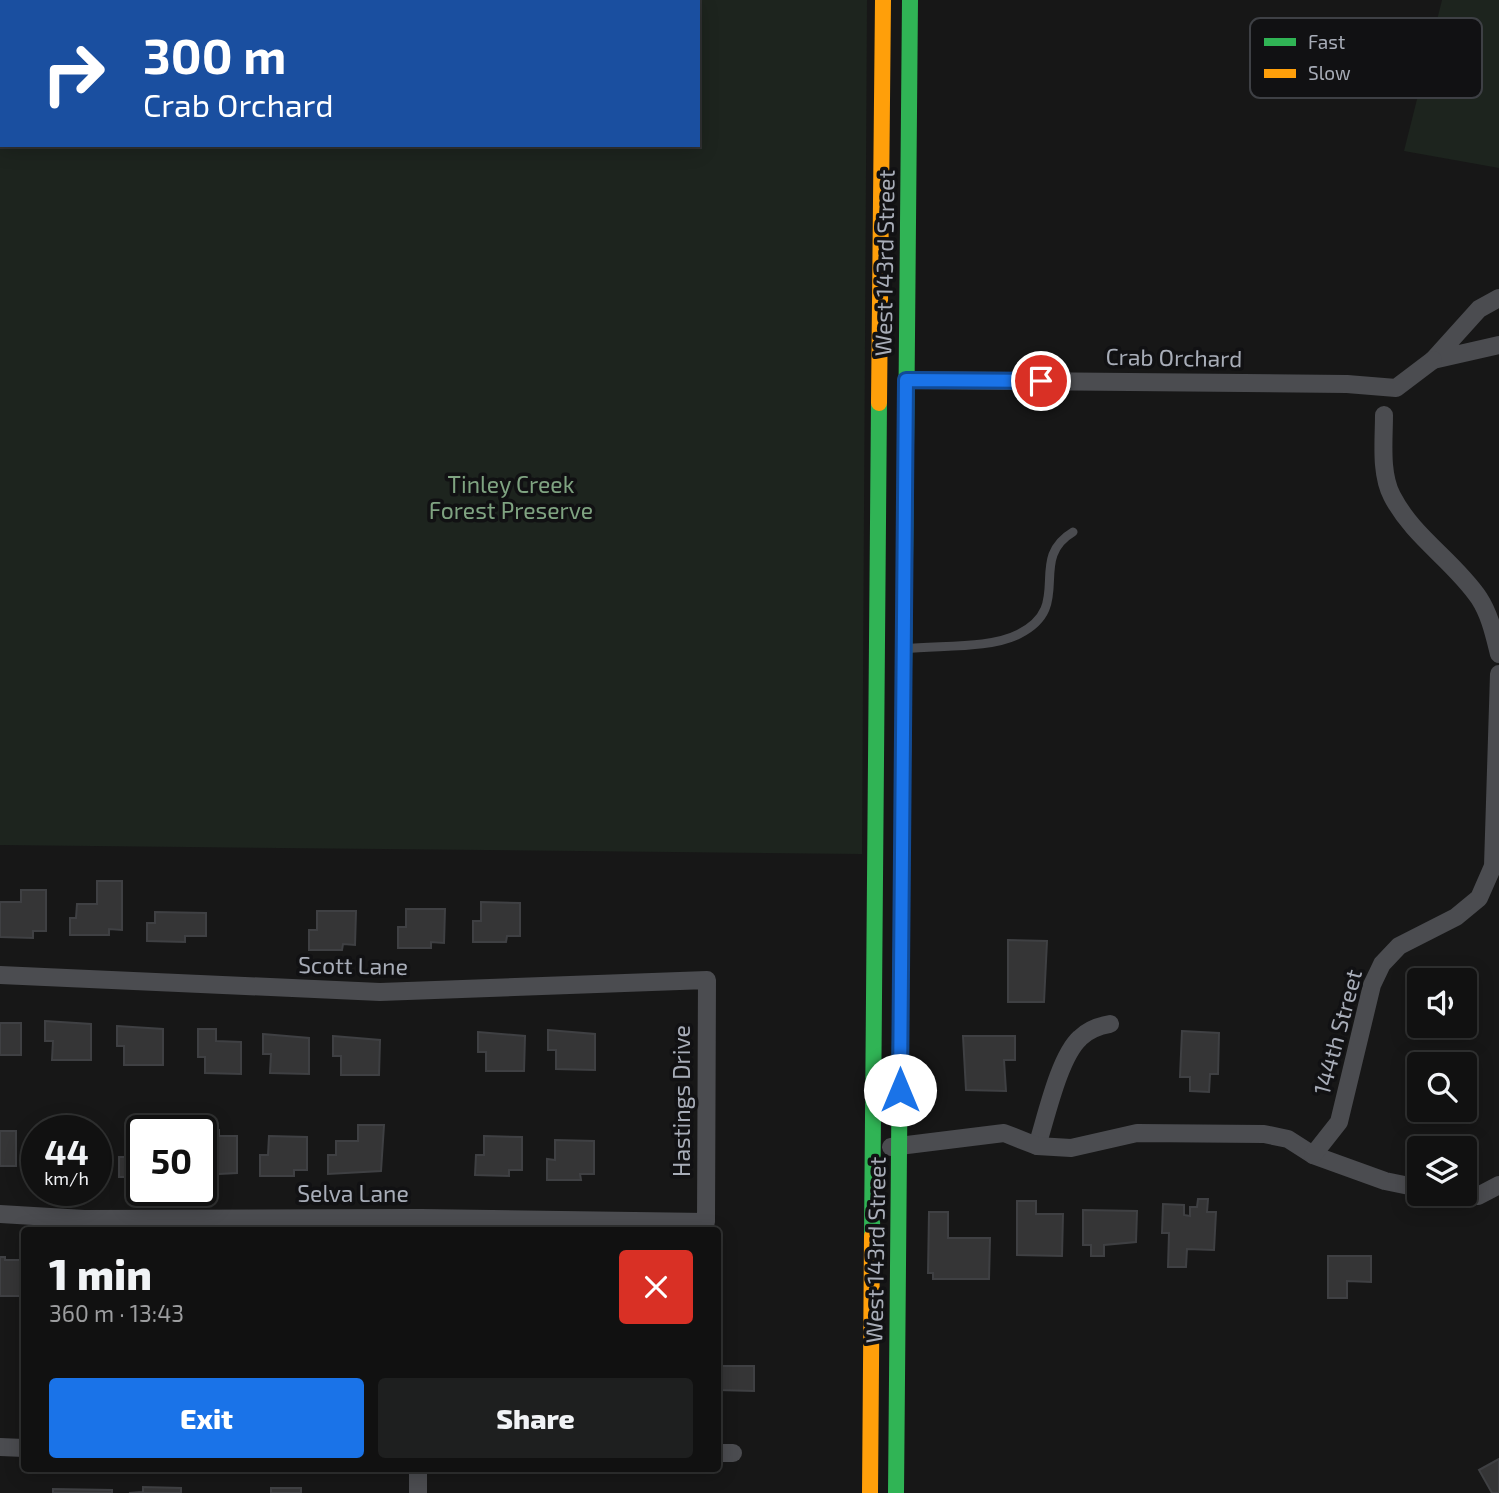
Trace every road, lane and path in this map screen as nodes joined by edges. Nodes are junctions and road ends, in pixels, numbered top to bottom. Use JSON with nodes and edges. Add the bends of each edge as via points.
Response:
{"nodes":[{"id":1,"x":883,"y":0,"type":"edge"},
{"id":2,"x":910,"y":0,"type":"edge"},
{"id":3,"x":1499,"y":298,"type":"edge"},
{"id":4,"x":1499,"y":345,"type":"edge"},
{"id":5,"x":1433,"y":360,"type":"junction"},
{"id":6,"x":906,"y":380,"type":"junction"},
{"id":7,"x":1384,"y":415,"type":"dead end"},
{"id":8,"x":1073,"y":532,"type":"dead end"},
{"id":9,"x":904,"y":649,"type":"junction"},
{"id":10,"x":1499,"y":654,"type":"edge"},
{"id":11,"x":1499,"y":674,"type":"edge"},
{"id":12,"x":0,"y":975,"type":"edge"},
{"id":13,"x":707,"y":980,"type":"joint"},
{"id":14,"x":1110,"y":1024,"type":"dead end"},
{"id":15,"x":900,"y":1146,"type":"junction"},
{"id":16,"x":1037,"y":1146,"type":"junction"},
{"id":17,"x":873,"y":1149,"type":"junction"},
{"id":18,"x":1313,"y":1155,"type":"junction"},
{"id":19,"x":1499,"y":1185,"type":"edge"},
{"id":20,"x":1407,"y":1186,"type":"edge"},
{"id":21,"x":1477,"y":1196,"type":"edge"},
{"id":22,"x":0,"y":1214,"type":"edge"},
{"id":23,"x":706,"y":1222,"type":"joint"},
{"id":24,"x":421,"y":1224,"type":"edge"},
{"id":25,"x":0,"y":1447,"type":"edge"},
{"id":26,"x":21,"y":1448,"type":"edge"},
{"id":27,"x":418,"y":1472,"type":"edge"},
{"id":28,"x":418,"y":1493,"type":"edge"},
{"id":29,"x":870,"y":1493,"type":"edge"},
{"id":30,"x":896,"y":1493,"type":"edge"}],
"edges":[{"from":1,"to":17,"type":"main road","name":"West 143rd Street"},
{"from":2,"to":6,"type":"main road","name":"West 143rd Street"},
{"from":3,"to":5,"type":"street","name":"Crab Orchard","via":[[1479,309]]},
{"from":4,"to":5,"type":"street","name":"Crab Orchard"},
{"from":5,"to":6,"type":"street","name":"Crab Orchard","via":[[1396,388]]},
{"from":6,"to":9,"type":"main road","name":"West 143rd Street"},
{"from":7,"to":10,"type":"street","via":[[1384,459],[1391,494],[1416,531],[1478,597]]},
{"from":8,"to":9,"type":"lane","via":[[1058,541],[1042,618],[1027,629],[997,642]]},
{"from":9,"to":15,"type":"main road","name":"West 143rd Street"},
{"from":11,"to":18,"type":"street","name":"144th Street","via":[[1493,866],[1479,898],[1456,917],[1399,946],[1381,964],[1339,1122]]},
{"from":12,"to":13,"type":"street","name":"Scott Lane","via":[[380,992]]},
{"from":13,"to":23,"type":"street","name":"Hastings Drive"},
{"from":14,"to":16,"type":"street","via":[[1079,1038]]},
{"from":15,"to":16,"type":"street","via":[[1004,1133]]},
{"from":15,"to":17,"type":"street"},
{"from":15,"to":30,"type":"main road","name":"West 143rd Street"},
{"from":16,"to":18,"type":"street","via":[[1071,1148],[1137,1133],[1264,1133],[1288,1139]]},
{"from":17,"to":29,"type":"main road","name":"West 143rd Street"},
{"from":18,"to":20,"type":"street"},
{"from":19,"to":21,"type":"street"},
{"from":22,"to":24,"type":"street","name":"Selva Lane"},
{"from":23,"to":24,"type":"street","name":"Selva Lane"},
{"from":25,"to":26,"type":"street"},
{"from":27,"to":28,"type":"street"}]}
